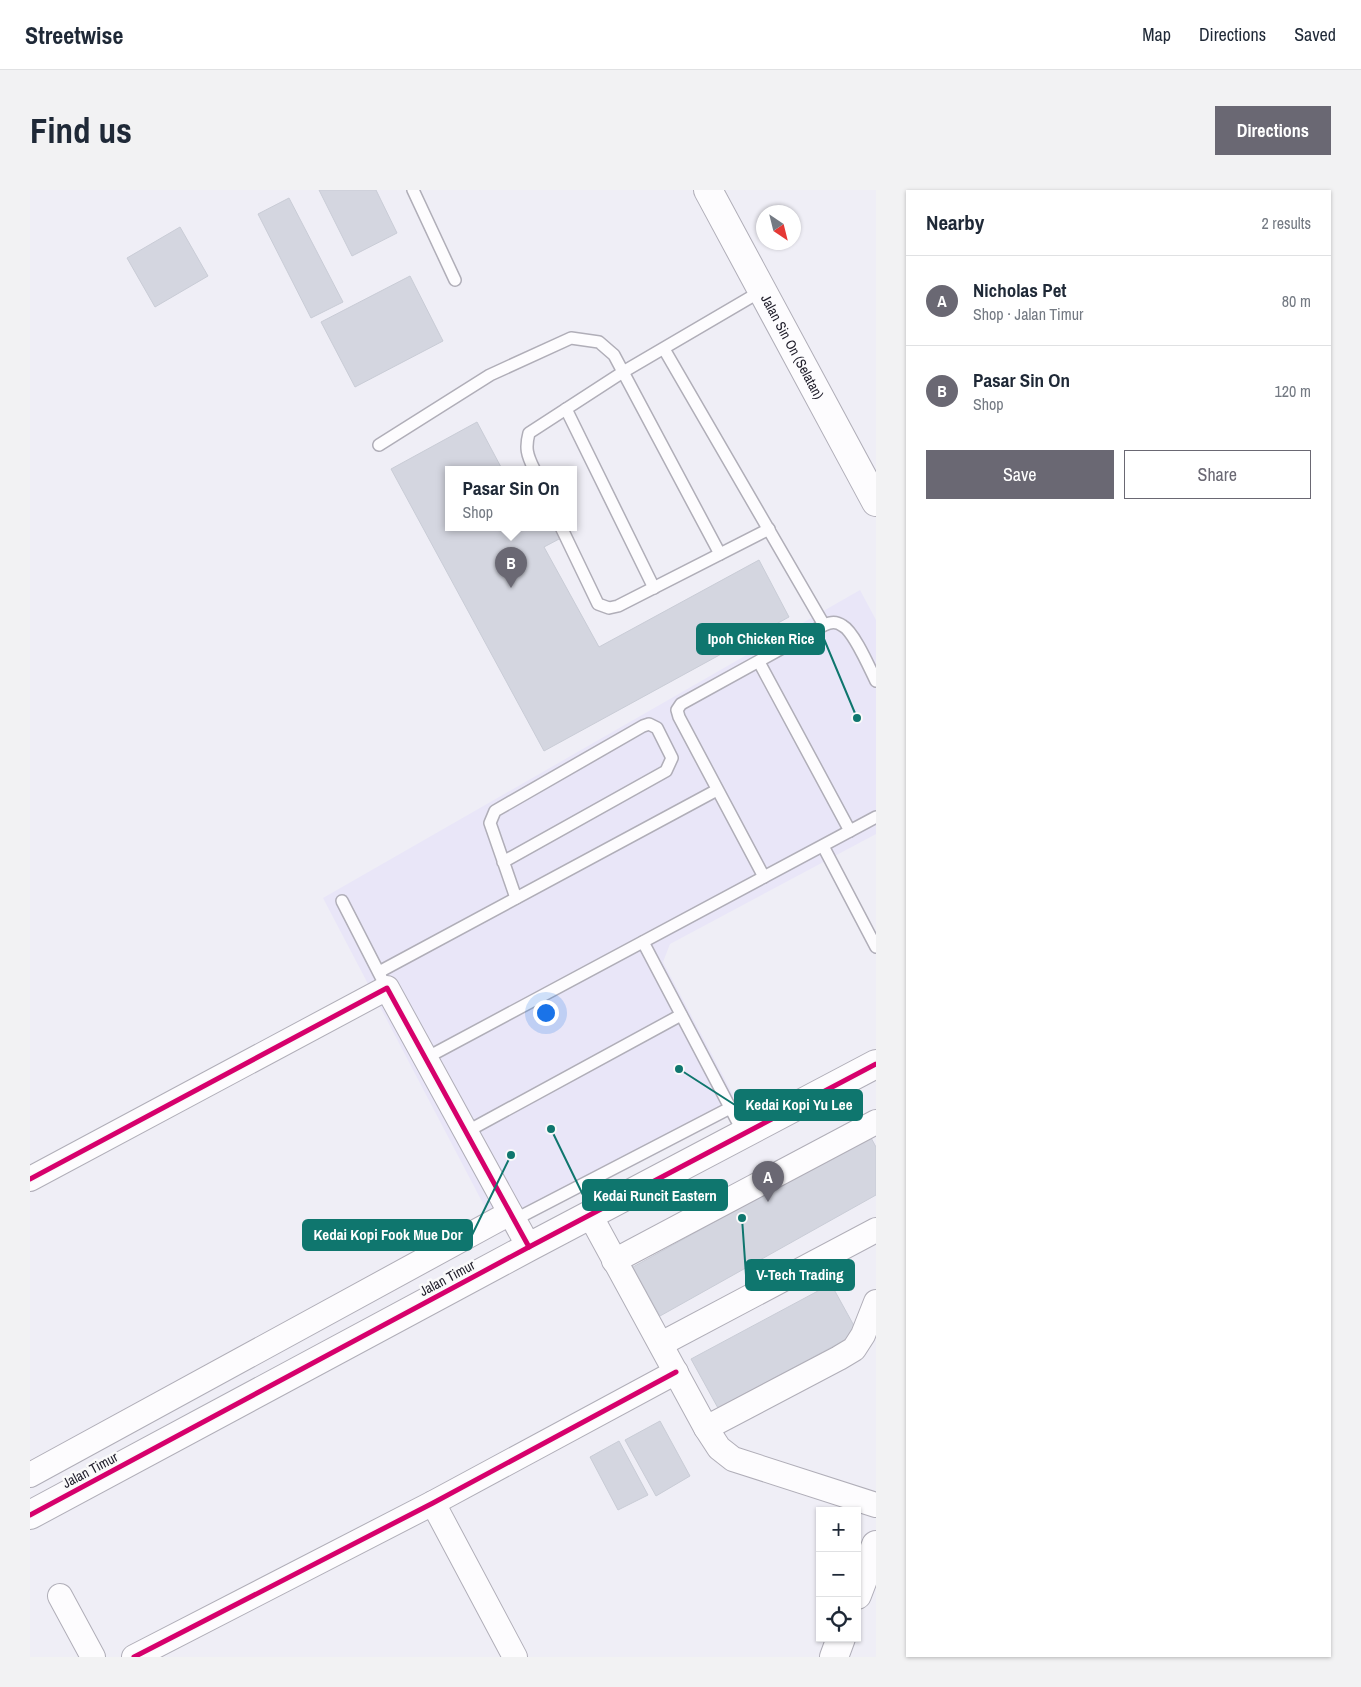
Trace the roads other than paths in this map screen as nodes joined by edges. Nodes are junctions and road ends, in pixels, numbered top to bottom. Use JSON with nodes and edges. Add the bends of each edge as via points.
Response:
{"nodes":[{"id":1,"x":413,"y":190,"type":"edge"},
{"id":2,"x":708,"y":190,"type":"edge"},
{"id":3,"x":455,"y":280,"type":"dead end"},
{"id":4,"x":763,"y":290,"type":"junction"},
{"id":5,"x":664,"y":349,"type":"junction"},
{"id":6,"x":623,"y":372,"type":"junction"},
{"id":7,"x":566,"y":409,"type":"junction"},
{"id":8,"x":379,"y":445,"type":"dead end"},
{"id":9,"x":532,"y":466,"type":"edge"},
{"id":10,"x":876,"y":502,"type":"edge"},
{"id":11,"x":768,"y":529,"type":"junction"},
{"id":12,"x":563,"y":531,"type":"edge"},
{"id":13,"x":720,"y":554,"type":"junction"},
{"id":14,"x":654,"y":588,"type":"junction"},
{"id":15,"x":824,"y":625,"type":"junction"},
{"id":16,"x":759,"y":662,"type":"junction"},
{"id":17,"x":876,"y":681,"type":"edge"},
{"id":18,"x":717,"y":790,"type":"junction"},
{"id":19,"x":876,"y":817,"type":"edge"},
{"id":20,"x":850,"y":831,"type":"junction"},
{"id":21,"x":822,"y":846,"type":"junction"},
{"id":22,"x":503,"y":862,"type":"junction"},
{"id":23,"x":764,"y":877,"type":"junction"},
{"id":24,"x":516,"y":898,"type":"junction"},
{"id":25,"x":342,"y":901,"type":"dead end"},
{"id":26,"x":643,"y":942,"type":"junction"},
{"id":27,"x":876,"y":947,"type":"edge"},
{"id":28,"x":383,"y":980,"type":"junction"},
{"id":29,"x":681,"y":1015,"type":"junction"},
{"id":30,"x":426,"y":1058,"type":"junction"},
{"id":31,"x":876,"y":1064,"type":"edge"},
{"id":32,"x":730,"y":1108,"type":"junction"},
{"id":33,"x":876,"y":1122,"type":"edge"},
{"id":34,"x":466,"y":1132,"type":"junction"},
{"id":35,"x":744,"y":1134,"type":"junction"},
{"id":36,"x":30,"y":1179,"type":"edge"},
{"id":37,"x":590,"y":1215,"type":"junction"},
{"id":38,"x":512,"y":1216,"type":"junction"},
{"id":39,"x":876,"y":1230,"type":"edge"},
{"id":40,"x":529,"y":1247,"type":"junction"},
{"id":41,"x":614,"y":1260,"type":"junction"},
{"id":42,"x":876,"y":1302,"type":"edge"},
{"id":43,"x":661,"y":1344,"type":"junction"},
{"id":44,"x":676,"y":1372,"type":"junction"},
{"id":45,"x":706,"y":1428,"type":"junction"},
{"id":46,"x":30,"y":1475,"type":"edge"},
{"id":47,"x":433,"y":1503,"type":"junction"},
{"id":48,"x":876,"y":1506,"type":"edge"},
{"id":49,"x":30,"y":1515,"type":"edge"},
{"id":50,"x":874,"y":1554,"type":"edge"},
{"id":51,"x":861,"y":1585,"type":"edge"},
{"id":52,"x":60,"y":1596,"type":"dead end"},
{"id":53,"x":840,"y":1642,"type":"edge"},
{"id":54,"x":93,"y":1657,"type":"edge"},
{"id":55,"x":134,"y":1657,"type":"edge"},
{"id":56,"x":515,"y":1657,"type":"edge"},
{"id":57,"x":834,"y":1657,"type":"edge"}],
"edges":[{"from":1,"to":3,"type":"lane"},
{"from":2,"to":4,"type":"street","name":"Jalan Sin On (Selatan)"},
{"from":4,"to":5,"type":"lane"},
{"from":4,"to":10,"type":"street","name":"Jalan Sin On (Selatan)"},
{"from":5,"to":6,"type":"lane"},
{"from":5,"to":11,"type":"lane"},
{"from":6,"to":7,"type":"lane"},
{"from":6,"to":8,"type":"lane","via":[[614,355],[599,342],[571,338],[490,375]]},
{"from":6,"to":13,"type":"lane"},
{"from":7,"to":9,"type":"lane","via":[[529,433],[526,445]]},
{"from":7,"to":14,"type":"lane"},
{"from":11,"to":13,"type":"lane"},
{"from":11,"to":15,"type":"lane"},
{"from":12,"to":14,"type":"lane","via":[[598,604],[609,608],[618,606]]},
{"from":13,"to":14,"type":"lane"},
{"from":15,"to":16,"type":"lane"},
{"from":15,"to":17,"type":"lane","via":[[833,622],[848,630]]},
{"from":16,"to":18,"type":"lane","via":[[681,704],[677,710]]},
{"from":16,"to":20,"type":"lane"},
{"from":18,"to":23,"type":"lane"},
{"from":18,"to":24,"type":"lane"},
{"from":19,"to":20,"type":"lane"},
{"from":20,"to":21,"type":"lane"},
{"from":21,"to":23,"type":"lane"},
{"from":21,"to":27,"type":"lane"},
{"from":22,"to":22,"type":"lane","via":[[490,824],[495,811],[643,726],[649,724],[656,728],[672,758],[666,771]]},
{"from":22,"to":24,"type":"lane"},
{"from":23,"to":26,"type":"lane"},
{"from":24,"to":28,"type":"lane"},
{"from":25,"to":28,"type":"lane"},
{"from":26,"to":29,"type":"lane"},
{"from":26,"to":30,"type":"lane"},
{"from":28,"to":30,"type":"street"},
{"from":28,"to":36,"type":"street"},
{"from":29,"to":32,"type":"lane"},
{"from":29,"to":34,"type":"lane"},
{"from":30,"to":34,"type":"street"},
{"from":31,"to":35,"type":"street","name":"Jalan Timur"},
{"from":32,"to":35,"type":"lane"},
{"from":32,"to":38,"type":"lane"},
{"from":33,"to":41,"type":"street"},
{"from":34,"to":38,"type":"street"},
{"from":35,"to":37,"type":"street","name":"Jalan Timur"},
{"from":37,"to":40,"type":"street","name":"Jalan Timur"},
{"from":37,"to":41,"type":"street"},
{"from":38,"to":40,"type":"street"},
{"from":38,"to":46,"type":"street"},
{"from":39,"to":43,"type":"street"},
{"from":40,"to":49,"type":"street","name":"Jalan Timur"},
{"from":41,"to":43,"type":"street"},
{"from":42,"to":45,"type":"street","via":[[854,1349]]},
{"from":43,"to":44,"type":"street"},
{"from":44,"to":45,"type":"street"},
{"from":44,"to":47,"type":"street"},
{"from":45,"to":48,"type":"street","via":[[719,1448],[733,1459]]},
{"from":47,"to":55,"type":"street"},
{"from":47,"to":56,"type":"street"},
{"from":50,"to":51,"type":"street"},
{"from":52,"to":54,"type":"street"},
{"from":53,"to":57,"type":"street"}]}
